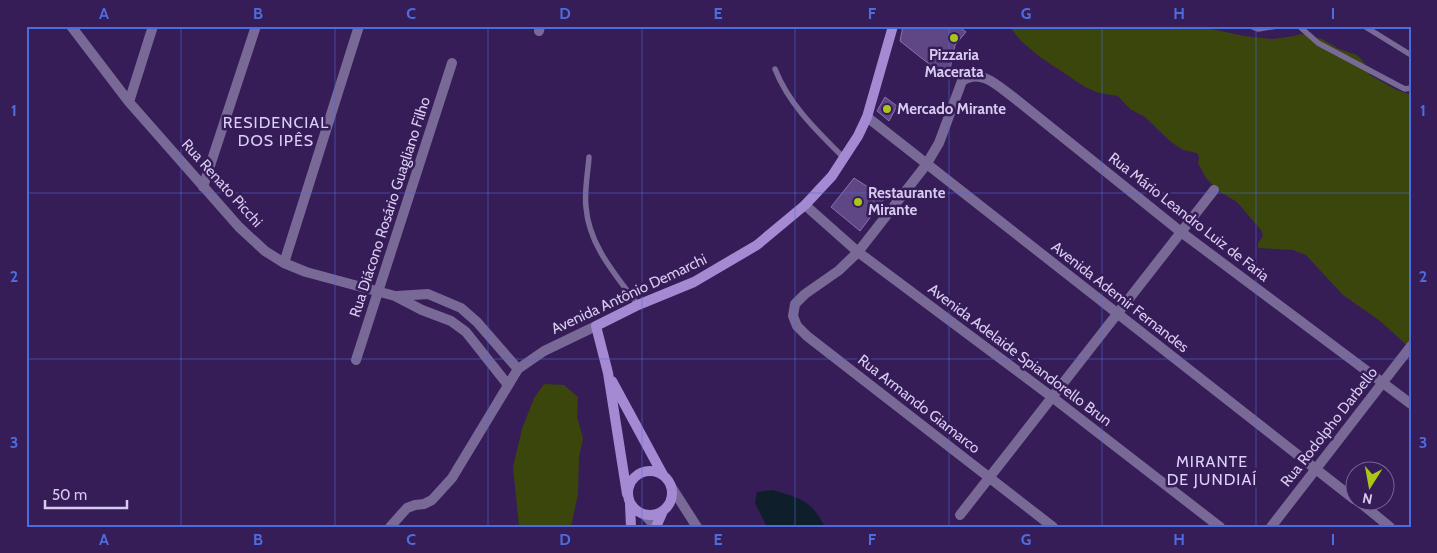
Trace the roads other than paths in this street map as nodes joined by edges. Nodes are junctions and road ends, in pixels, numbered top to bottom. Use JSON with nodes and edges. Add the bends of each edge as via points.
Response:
{"nodes":[{"id":1,"x":71,"y":26,"type":"edge"},
{"id":2,"x":153,"y":26,"type":"edge"},
{"id":3,"x":256,"y":26,"type":"edge"},
{"id":4,"x":359,"y":26,"type":"edge"},
{"id":5,"x":893,"y":26,"type":"edge"},
{"id":6,"x":1250,"y":26,"type":"edge"},
{"id":7,"x":1277,"y":26,"type":"edge"},
{"id":8,"x":1299,"y":26,"type":"edge"},
{"id":9,"x":1364,"y":26,"type":"edge"},
{"id":10,"x":1411,"y":55,"type":"edge"},
{"id":11,"x":452,"y":63,"type":"dead end"},
{"id":12,"x":775,"y":69,"type":"dead end"},
{"id":13,"x":1411,"y":88,"type":"edge"},
{"id":14,"x":129,"y":102,"type":"junction"},
{"id":15,"x":867,"y":117,"type":"junction"},
{"id":16,"x":589,"y":156,"type":"dead end"},
{"id":17,"x":845,"y":159,"type":"junction"},
{"id":18,"x":926,"y":165,"type":"junction"},
{"id":19,"x":203,"y":187,"type":"junction"},
{"id":20,"x":1214,"y":190,"type":"dead end"},
{"id":21,"x":805,"y":204,"type":"junction"},
{"id":22,"x":1181,"y":232,"type":"junction"},
{"id":23,"x":858,"y":252,"type":"junction"},
{"id":24,"x":284,"y":263,"type":"junction"},
{"id":25,"x":379,"y":292,"type":"junction"},
{"id":26,"x":395,"y":296,"type":"junction"},
{"id":27,"x":638,"y":305,"type":"junction"},
{"id":28,"x":1117,"y":314,"type":"junction"},
{"id":29,"x":596,"y":326,"type":"junction"},
{"id":30,"x":1411,"y":346,"type":"edge"},
{"id":31,"x":356,"y":360,"type":"dead end"},
{"id":32,"x":518,"y":370,"type":"junction"},
{"id":33,"x":608,"y":373,"type":"junction"},
{"id":34,"x":1383,"y":382,"type":"junction"},
{"id":35,"x":508,"y":385,"type":"junction"},
{"id":36,"x":1052,"y":397,"type":"junction"},
{"id":37,"x":1411,"y":404,"type":"edge"},
{"id":38,"x":1316,"y":469,"type":"junction"},
{"id":39,"x":663,"y":475,"type":"junction"},
{"id":40,"x":990,"y":477,"type":"junction"},
{"id":41,"x":672,"y":488,"type":"junction"},
{"id":42,"x":1344,"y":491,"type":"edge"},
{"id":43,"x":628,"y":499,"type":"junction"},
{"id":44,"x":1369,"y":510,"type":"edge"},
{"id":45,"x":663,"y":511,"type":"junction"},
{"id":46,"x":645,"y":515,"type":"junction"},
{"id":47,"x":960,"y":515,"type":"dead end"},
{"id":48,"x":390,"y":527,"type":"edge"},
{"id":49,"x":631,"y":527,"type":"edge"},
{"id":50,"x":656,"y":527,"type":"edge"},
{"id":51,"x":698,"y":527,"type":"edge"},
{"id":52,"x":1053,"y":527,"type":"edge"},
{"id":53,"x":1220,"y":527,"type":"edge"},
{"id":54,"x":1271,"y":527,"type":"edge"},
{"id":55,"x":1390,"y":527,"type":"edge"}],
"edges":[{"from":1,"to":14,"type":"street","name":"Rua Renato Picchi"},
{"from":2,"to":14,"type":"street"},
{"from":3,"to":19,"type":"street"},
{"from":4,"to":24,"type":"street"},
{"from":5,"to":15,"type":"street","name":"Avenida Antônio Demarchi"},
{"from":6,"to":7,"type":"lane","via":[[1258,29]]},
{"from":8,"to":13,"type":"lane","via":[[1318,43],[1405,89]]},
{"from":9,"to":10,"type":"lane"},
{"from":11,"to":25,"type":"street","name":"Rua Diácono Rosário Guagliano Filho"},
{"from":12,"to":17,"type":"lane","via":[[790,98]]},
{"from":14,"to":19,"type":"street","name":"Rua Renato Picchi"},
{"from":15,"to":17,"type":"street","name":"Avenida Antônio Demarchi"},
{"from":15,"to":18,"type":"street","name":"Avenida Ademir Fernandes"},
{"from":16,"to":27,"type":"lane","via":[[586,207],[592,236]]},
{"from":17,"to":21,"type":"street","name":"Avenida Antônio Demarchi"},
{"from":18,"to":22,"type":"street","name":"Rua Mário Leandro Luiz de Faria","via":[[939,143],[962,81],[969,76],[978,76],[990,80]]},
{"from":18,"to":23,"type":"street"},
{"from":18,"to":28,"type":"street","name":"Avenida Ademir Fernandes"},
{"from":19,"to":24,"type":"street","name":"Rua Renato Picchi","via":[[239,227]]},
{"from":20,"to":22,"type":"street"},
{"from":21,"to":23,"type":"street","name":"Avenida Adelaide Spiandorello Brun"},
{"from":21,"to":27,"type":"street","name":"Avenida Antônio Demarchi","via":[[757,245],[694,282]]},
{"from":22,"to":28,"type":"street"},
{"from":22,"to":34,"type":"street","name":"Rua Mário Leandro Luiz de Faria"},
{"from":23,"to":36,"type":"street","name":"Avenida Adelaide Spiandorello Brun"},
{"from":23,"to":40,"type":"street","name":"Rua Armando Giamarco","via":[[795,304],[793,316],[797,326]]},
{"from":24,"to":25,"type":"street","name":"Rua Renato Picchi"},
{"from":25,"to":26,"type":"street","name":"Rua Renato Picchi"},
{"from":25,"to":31,"type":"street","name":"Rua Diácono Rosário Guagliano Filho"},
{"from":26,"to":32,"type":"street","name":"Rua Renato Picchi","via":[[428,294],[461,308]]},
{"from":26,"to":35,"type":"street","name":"Rua Renato Picchi","via":[[451,321],[466,332]]},
{"from":27,"to":29,"type":"street","name":"Avenida Antônio Demarchi"},
{"from":28,"to":36,"type":"street"},
{"from":28,"to":38,"type":"street","name":"Avenida Ademir Fernandes"},
{"from":29,"to":32,"type":"street","name":"Avenida Antônio Demarchi","via":[[544,351]]},
{"from":29,"to":33,"type":"street"},
{"from":30,"to":34,"type":"street","name":"Rua Rodolpho Darbello"},
{"from":32,"to":35,"type":"street","name":"Avenida Antônio Demarchi"},
{"from":33,"to":39,"type":"street"},
{"from":33,"to":43,"type":"street"},
{"from":34,"to":37,"type":"street","name":"Rua Mário Leandro Luiz de Faria"},
{"from":34,"to":38,"type":"street","name":"Rua Rodolpho Darbello"},
{"from":35,"to":48,"type":"street","name":"Avenida Antônio Demarchi","via":[[452,478],[432,500],[407,508]]},
{"from":36,"to":40,"type":"street"},
{"from":36,"to":53,"type":"street","name":"Avenida Adelaide Spiandorello Brun"},
{"from":38,"to":42,"type":"street","name":"Avenida Ademir Fernandes"},
{"from":38,"to":54,"type":"street","name":"Rua Rodolpho Darbello"},
{"from":39,"to":41,"type":"street"},
{"from":39,"to":43,"type":"street","via":[[655,471],[639,473],[628,486]]},
{"from":40,"to":47,"type":"street"},
{"from":40,"to":52,"type":"street","name":"Rua Armando Giamarco"},
{"from":41,"to":45,"type":"street","via":[[669,505]]},
{"from":41,"to":51,"type":"street"},
{"from":43,"to":46,"type":"street","via":[[636,511]]},
{"from":43,"to":49,"type":"street"},
{"from":44,"to":55,"type":"street","name":"Avenida Ademir Fernandes"},
{"from":45,"to":46,"type":"street"},
{"from":45,"to":50,"type":"street"},
{"from":46,"to":50,"type":"street"}]}
